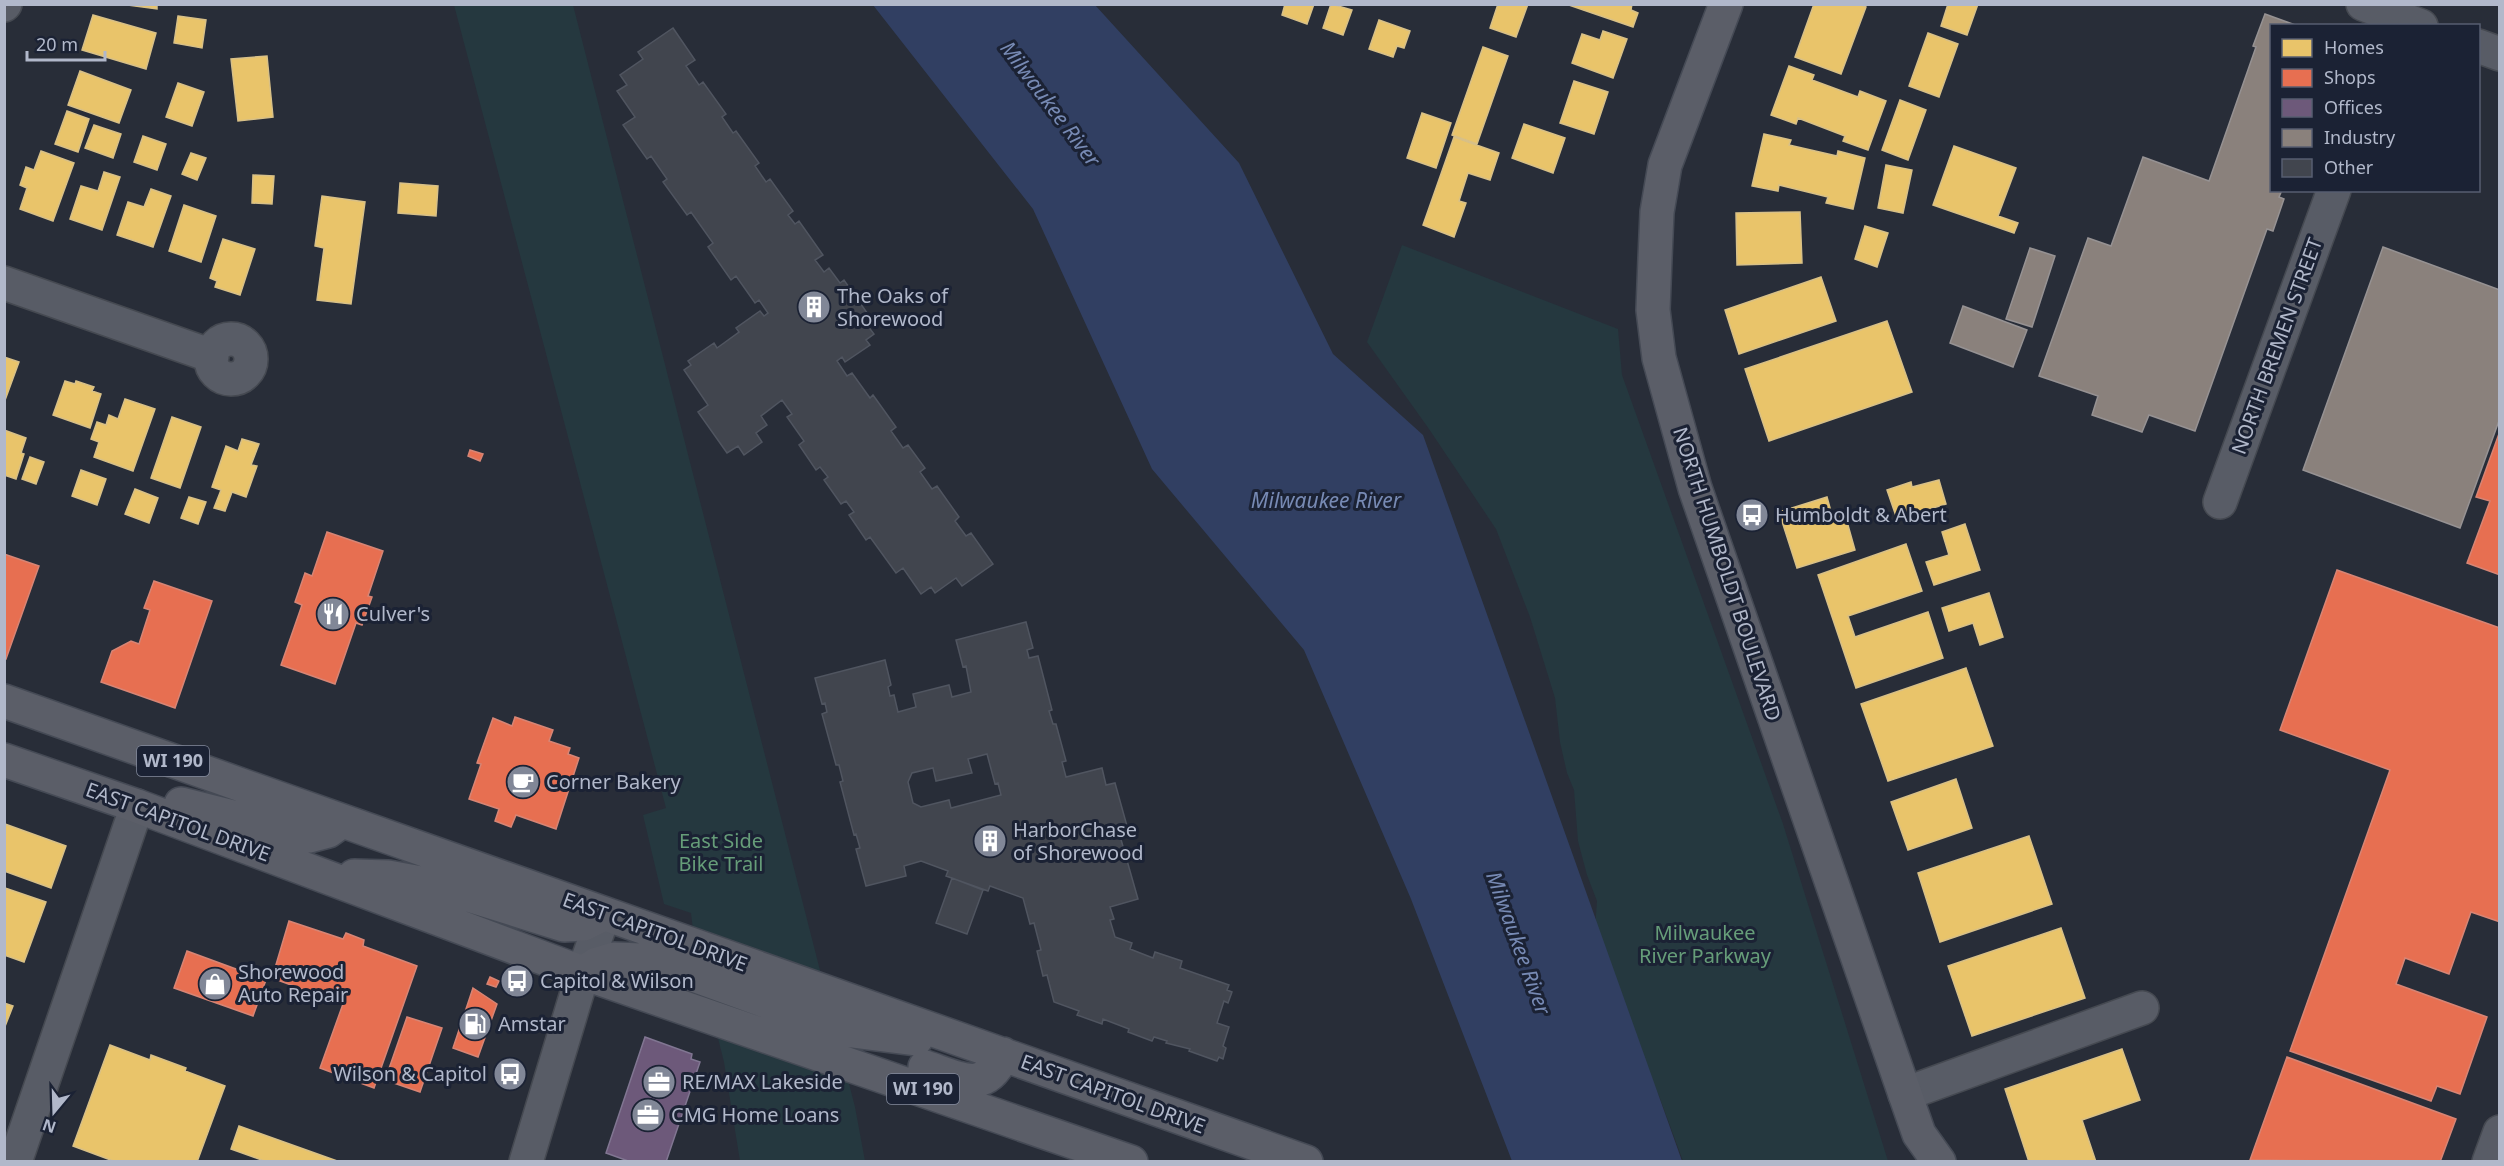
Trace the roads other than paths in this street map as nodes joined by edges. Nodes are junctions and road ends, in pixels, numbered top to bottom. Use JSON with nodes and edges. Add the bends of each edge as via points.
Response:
{"nodes":[{"id":1,"x":1726,"y":4,"type":"edge"},
{"id":2,"x":2363,"y":4,"type":"edge"},
{"id":3,"x":2405,"y":23,"type":"edge"},
{"id":4,"x":2480,"y":47,"type":"edge"},
{"id":5,"x":2499,"y":54,"type":"edge"},
{"id":6,"x":2333,"y":192,"type":"edge"},
{"id":7,"x":4,"y":283,"type":"edge"},
{"id":8,"x":212,"y":356,"type":"dead end"},
{"id":9,"x":2220,"y":502,"type":"dead end"},
{"id":10,"x":4,"y":701,"type":"edge"},
{"id":11,"x":4,"y":760,"type":"edge"},
{"id":12,"x":137,"y":806,"type":"junction"},
{"id":13,"x":342,"y":821,"type":"junction"},
{"id":14,"x":321,"y":874,"type":"junction"},
{"id":15,"x":604,"y":914,"type":"junction"},
{"id":16,"x":583,"y":973,"type":"junction"},
{"id":17,"x":2142,"y":1008,"type":"dead end"},
{"id":18,"x":992,"y":1050,"type":"junction"},
{"id":19,"x":853,"y":1065,"type":"junction"},
{"id":20,"x":1905,"y":1094,"type":"junction"},
{"id":21,"x":2499,"y":1132,"type":"edge"},
{"id":22,"x":1919,"y":1148,"type":"edge"},
{"id":23,"x":1262,"y":1154,"type":"edge"},
{"id":24,"x":15,"y":1161,"type":"edge"},
{"id":25,"x":526,"y":1161,"type":"edge"},
{"id":26,"x":1131,"y":1161,"type":"edge"},
{"id":27,"x":1306,"y":1161,"type":"edge"},
{"id":28,"x":1939,"y":1161,"type":"edge"},
{"id":29,"x":2489,"y":1161,"type":"edge"}],
"edges":[{"from":1,"to":20,"type":"main road","name":"NORTH HUMBOLDT BOULEVARD","via":[[1665,165],[1657,212],[1653,310],[1659,358],[1695,488]]},
{"from":2,"to":3,"type":"street"},
{"from":4,"to":5,"type":"street"},
{"from":6,"to":9,"type":"street","name":"NORTH BREMEN STREET"},
{"from":7,"to":8,"type":"street"},
{"from":10,"to":13,"type":"main road","name":"EAST CAPITOL DRIVE","number":"WI 190"},
{"from":11,"to":12,"type":"main road","name":"EAST CAPITOL DRIVE","number":"WI 190"},
{"from":12,"to":13,"type":"main road","via":[[159,802],[187,805],[309,836],[328,831]]},
{"from":12,"to":14,"type":"main road","name":"EAST CAPITOL DRIVE","number":"WI 190"},
{"from":12,"to":24,"type":"street"},
{"from":13,"to":15,"type":"main road","name":"EAST CAPITOL DRIVE","number":"WI 190"},
{"from":14,"to":15,"type":"main road","via":[[388,877],[442,887],[564,926],[584,924]]},
{"from":14,"to":16,"type":"main road","name":"EAST CAPITOL DRIVE","number":"WI 190"},
{"from":15,"to":16,"type":"street"},
{"from":15,"to":18,"type":"main road","name":"EAST CAPITOL DRIVE","number":"WI 190"},
{"from":16,"to":18,"type":"main road","via":[[614,959],[642,960],[852,1031]]},
{"from":16,"to":19,"type":"main road","name":"EAST CAPITOL DRIVE","number":"WI 190"},
{"from":16,"to":25,"type":"street"},
{"from":17,"to":20,"type":"street"},
{"from":18,"to":19,"type":"main road","via":[[997,1071],[984,1080],[966,1080],[908,1061]]},
{"from":18,"to":23,"type":"main road","name":"EAST CAPITOL DRIVE","number":"WI 190"},
{"from":19,"to":26,"type":"main road","name":"EAST CAPITOL DRIVE","number":"WI 190"},
{"from":20,"to":22,"type":"main road","name":"NORTH HUMBOLDT BOULEVARD"},
{"from":21,"to":29,"type":"street"},
{"from":22,"to":28,"type":"main road","name":"NORTH HUMBOLDT BOULEVARD"},
{"from":23,"to":27,"type":"main road","name":"EAST CAPITOL DRIVE","number":"WI 190"}]}
